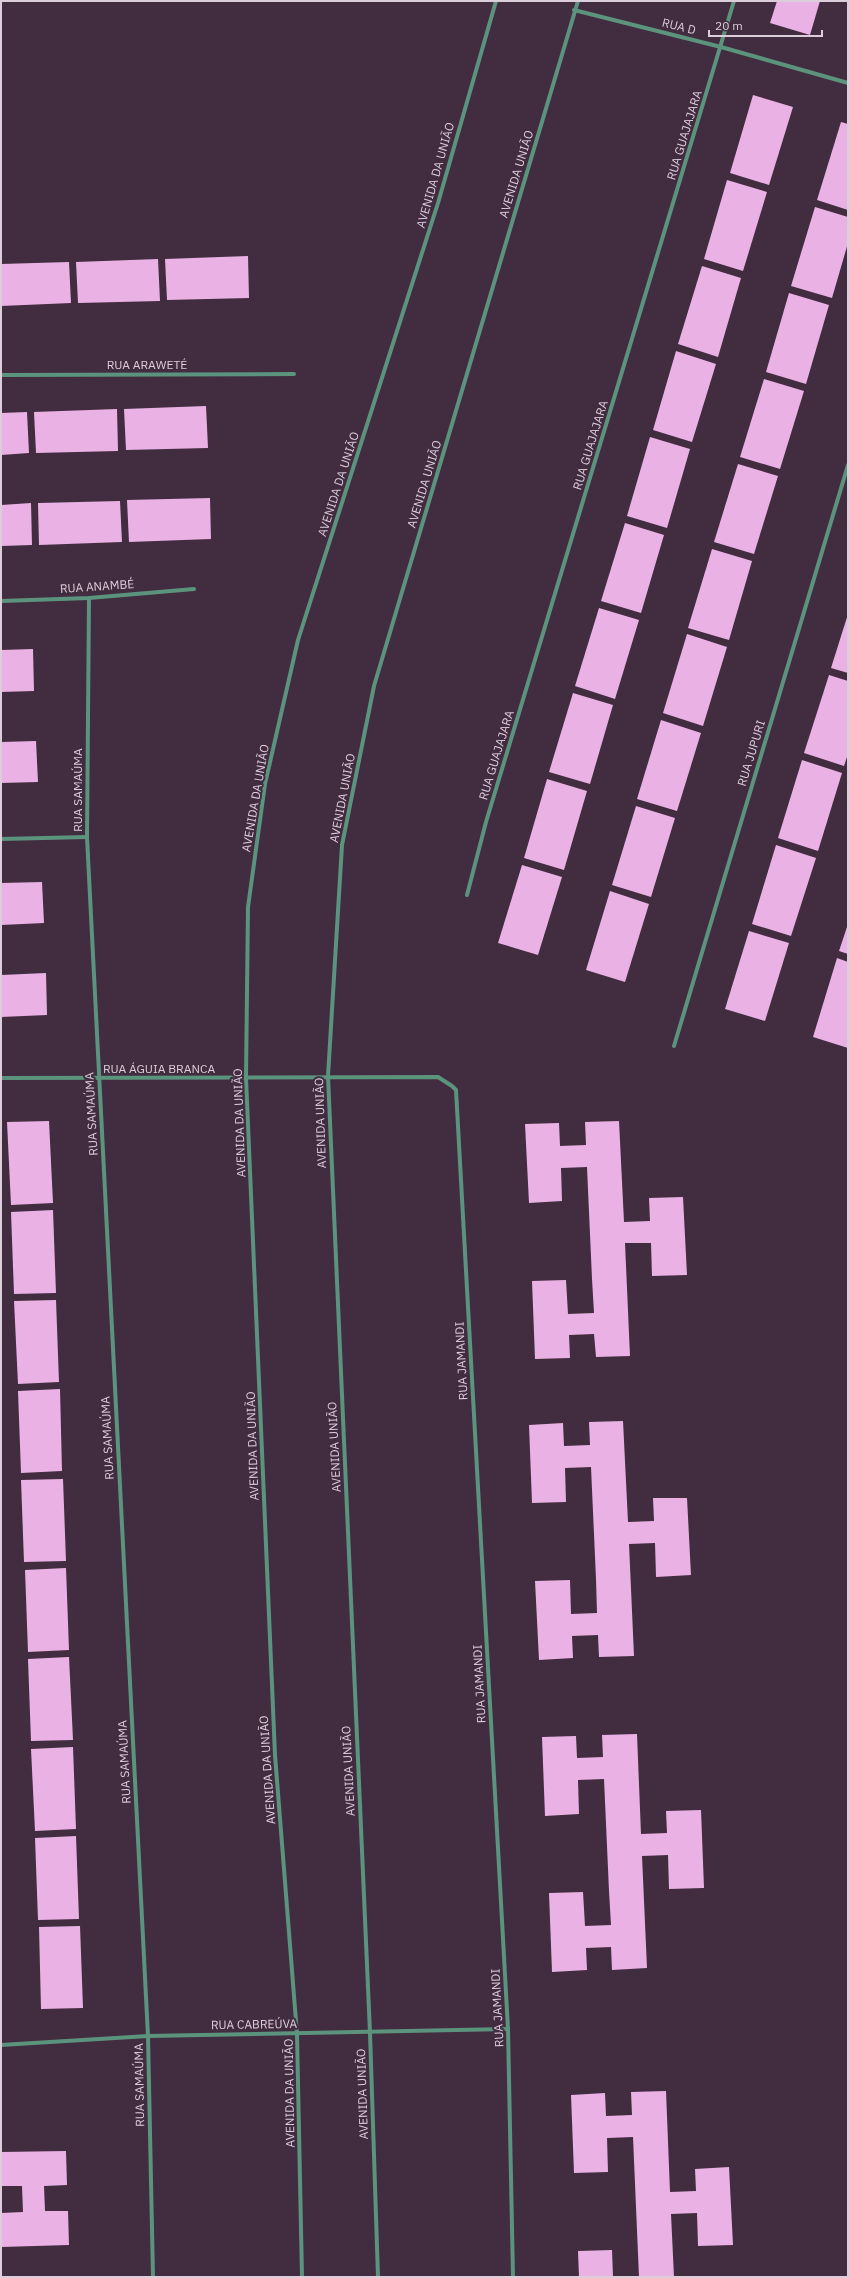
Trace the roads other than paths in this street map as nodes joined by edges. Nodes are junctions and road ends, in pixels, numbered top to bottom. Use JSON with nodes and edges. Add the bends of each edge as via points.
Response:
{"nodes":[{"id":1,"x":496,"y":1,"type":"edge"},
{"id":2,"x":578,"y":1,"type":"edge"},
{"id":3,"x":734,"y":1,"type":"edge"},
{"id":4,"x":574,"y":10,"type":"junction"},
{"id":5,"x":721,"y":47,"type":"junction"},
{"id":6,"x":848,"y":83,"type":"edge"},
{"id":7,"x":294,"y":374,"type":"dead end"},
{"id":8,"x":1,"y":375,"type":"edge"},
{"id":9,"x":848,"y":465,"type":"edge"},
{"id":10,"x":194,"y":589,"type":"dead end"},
{"id":11,"x":89,"y":598,"type":"junction"},
{"id":12,"x":1,"y":601,"type":"edge"},
{"id":13,"x":87,"y":837,"type":"junction"},
{"id":14,"x":1,"y":839,"type":"edge"},
{"id":15,"x":467,"y":895,"type":"dead end"},
{"id":16,"x":674,"y":1046,"type":"dead end"},
{"id":17,"x":328,"y":1076,"type":"junction"},
{"id":18,"x":1,"y":1078,"type":"edge"},
{"id":19,"x":99,"y":1078,"type":"junction"},
{"id":20,"x":246,"y":1078,"type":"junction"},
{"id":21,"x":456,"y":1090,"type":"joint"},
{"id":22,"x":508,"y":2029,"type":"junction"},
{"id":23,"x":370,"y":2033,"type":"junction"},
{"id":24,"x":297,"y":2034,"type":"junction"},
{"id":25,"x":148,"y":2036,"type":"junction"},
{"id":26,"x":1,"y":2045,"type":"edge"},
{"id":27,"x":153,"y":2277,"type":"edge"},
{"id":28,"x":302,"y":2277,"type":"edge"},
{"id":29,"x":378,"y":2277,"type":"edge"},
{"id":30,"x":513,"y":2277,"type":"edge"}],
"edges":[{"from":1,"to":20,"type":"street","name":"AVENIDA DA UNIÃO","via":[[438,203],[298,640],[265,784],[248,907]]},
{"from":2,"to":4,"type":"street","name":"AVENIDA UNIÃO"},
{"from":3,"to":5,"type":"street","name":"RUA GUAJAJARA"},
{"from":4,"to":5,"type":"street","name":"RUA D"},
{"from":4,"to":17,"type":"street","name":"AVENIDA UNIÃO","via":[[374,686],[342,845]]},
{"from":5,"to":6,"type":"street","name":"RUA D"},
{"from":5,"to":15,"type":"street","name":"RUA GUAJAJARA","via":[[486,822]]},
{"from":7,"to":8,"type":"street","name":"RUA ARAWETÉ"},
{"from":9,"to":16,"type":"street","name":"RUA JUPURI"},
{"from":10,"to":11,"type":"street","name":"RUA ANAMBÉ"},
{"from":11,"to":12,"type":"street","name":"RUA ANAMBÉ"},
{"from":11,"to":13,"type":"street","name":"RUA SAMAÚMA"},
{"from":13,"to":14,"type":"street"},
{"from":13,"to":19,"type":"street","name":"RUA SAMAÚMA"},
{"from":17,"to":20,"type":"street","name":"RUA ÁGUIA BRANCA"},
{"from":17,"to":21,"type":"street","name":"RUA ÁGUIA BRANCA","via":[[438,1077]]},
{"from":17,"to":23,"type":"street","name":"AVENIDA UNIÃO"},
{"from":18,"to":19,"type":"street","name":"RUA ÁGUIA BRANCA"},
{"from":19,"to":20,"type":"street","name":"RUA ÁGUIA BRANCA"},
{"from":19,"to":25,"type":"street","name":"RUA SAMAÚMA"},
{"from":20,"to":24,"type":"street","name":"AVENIDA DA UNIÃO","via":[[275,1755]]},
{"from":21,"to":22,"type":"street","name":"RUA JAMANDI"},
{"from":22,"to":23,"type":"street","name":"RUA CABREÚVA"},
{"from":22,"to":30,"type":"street","name":"RUA JAMANDI"},
{"from":23,"to":24,"type":"street","name":"RUA CABREÚVA"},
{"from":23,"to":29,"type":"street","name":"AVENIDA UNIÃO"},
{"from":24,"to":25,"type":"street","name":"RUA CABREÚVA"},
{"from":24,"to":28,"type":"street","name":"AVENIDA DA UNIÃO"},
{"from":25,"to":26,"type":"street","name":"RUA CABREÚVA"},
{"from":25,"to":27,"type":"street","name":"RUA SAMAÚMA"}]}
